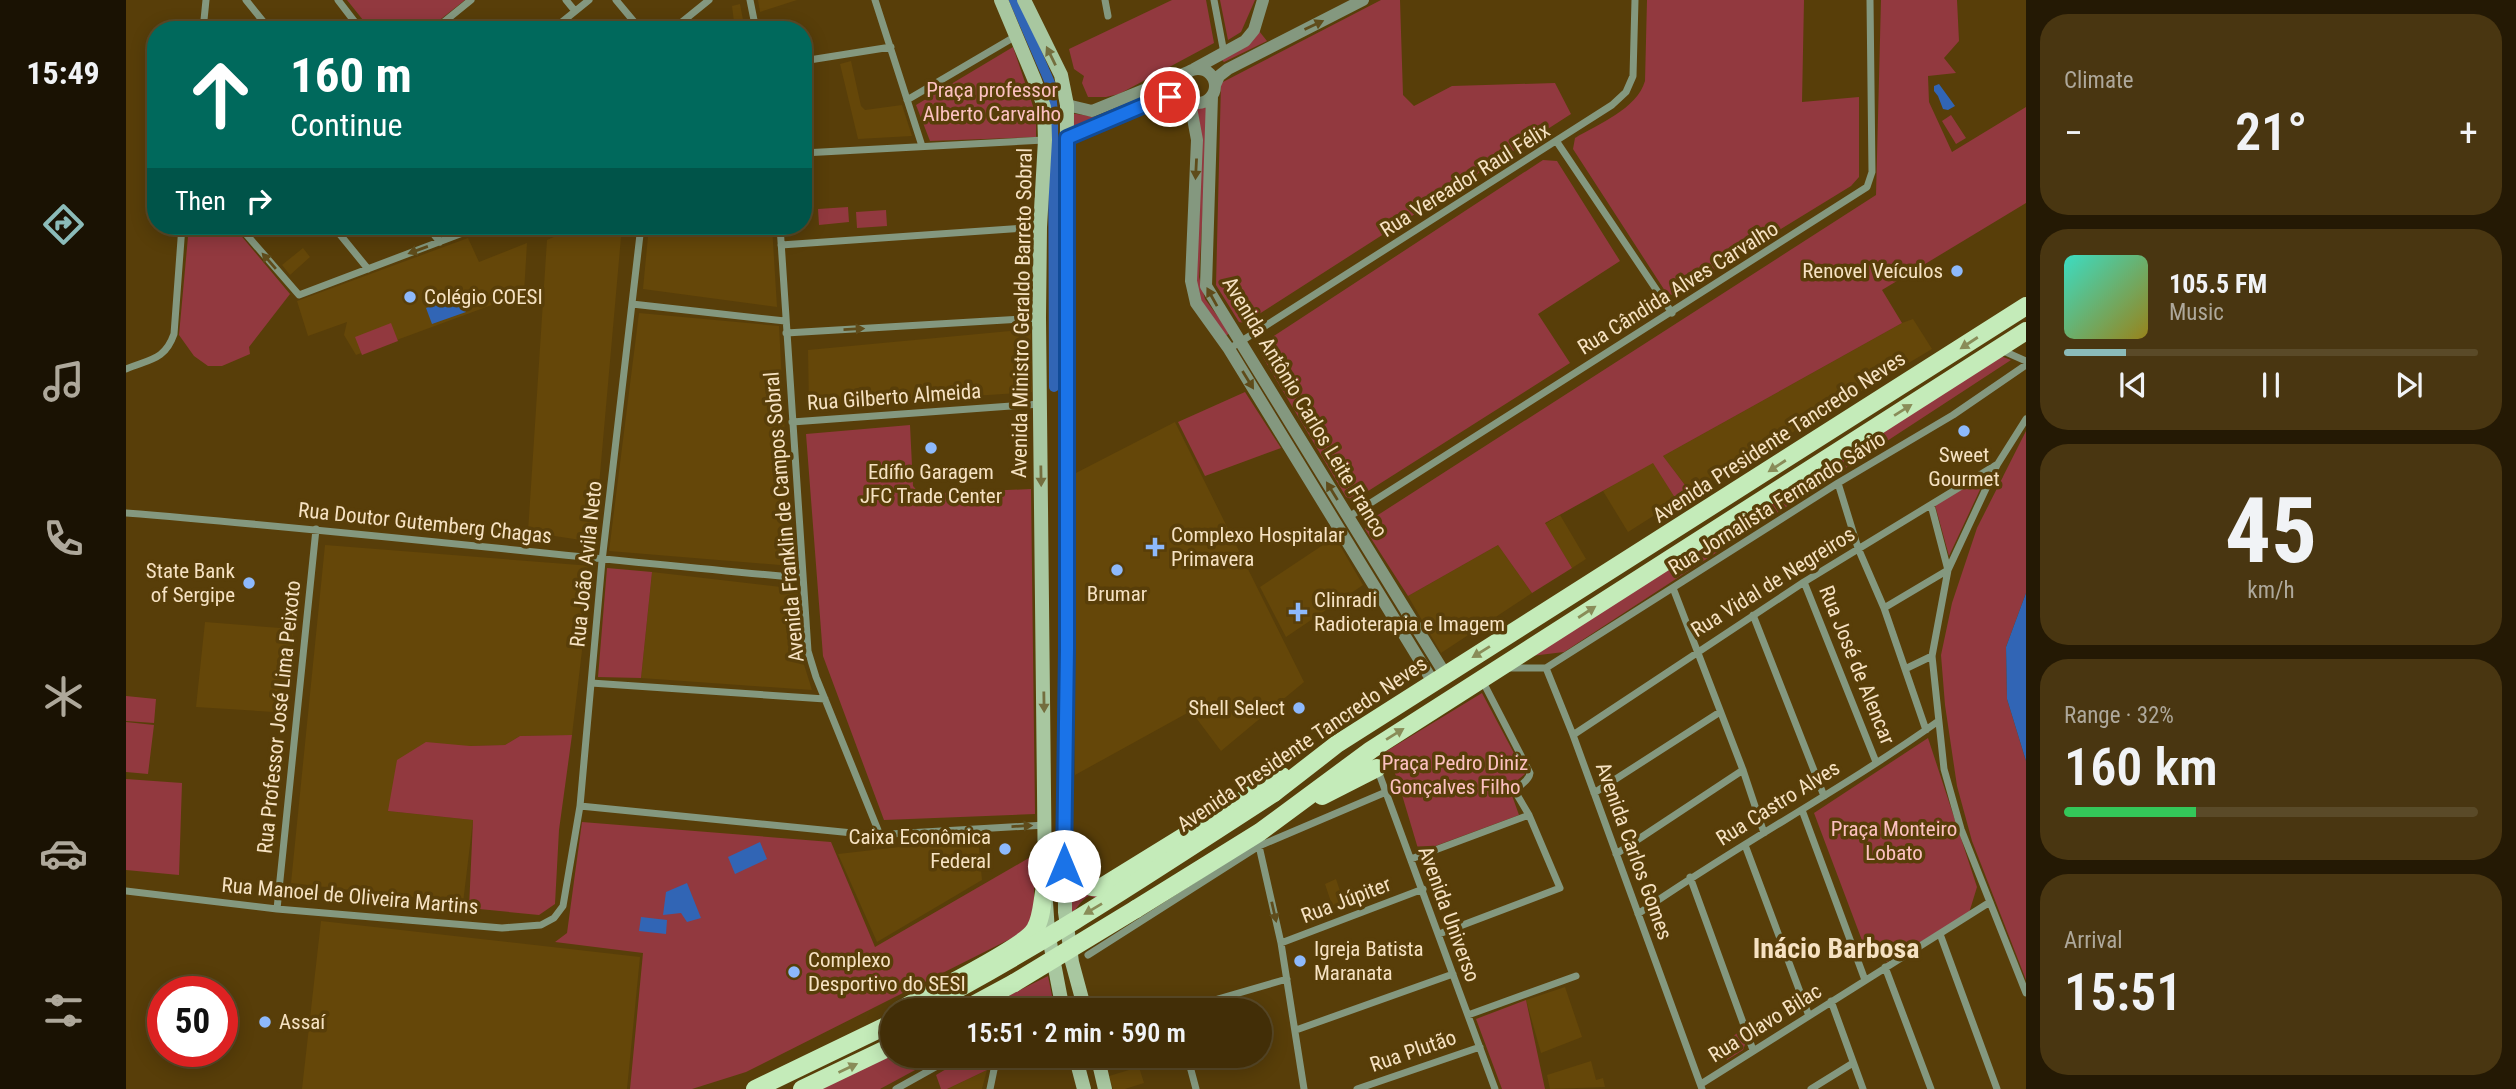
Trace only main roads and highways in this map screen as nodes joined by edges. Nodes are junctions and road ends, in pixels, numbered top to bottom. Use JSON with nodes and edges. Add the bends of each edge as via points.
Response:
{"nodes":[{"id":1,"x":1001,"y":0,"type":"edge"},
{"id":2,"x":1029,"y":3,"type":"edge"},
{"id":3,"x":2026,"y":306,"type":"edge"},
{"id":4,"x":2026,"y":331,"type":"edge"},
{"id":5,"x":1681,"y":527,"type":"junction"},
{"id":6,"x":1628,"y":559,"type":"junction"},
{"id":7,"x":1661,"y":563,"type":"junction"},
{"id":8,"x":1618,"y":592,"type":"junction"},
{"id":9,"x":1044,"y":634,"type":"junction"},
{"id":10,"x":1067,"y":636,"type":"junction"},
{"id":11,"x":1337,"y":744,"type":"junction"},
{"id":12,"x":1065,"y":766,"type":"junction"},
{"id":13,"x":1046,"y":767,"type":"junction"},
{"id":14,"x":1377,"y":768,"type":"road end"},
{"id":15,"x":1281,"y":817,"type":"junction"},
{"id":16,"x":1064,"y":866,"type":"junction"},
{"id":17,"x":1045,"y":887,"type":"junction"},
{"id":18,"x":922,"y":998,"type":"edge"},
{"id":19,"x":940,"y":998,"type":"edge"},
{"id":20,"x":986,"y":998,"type":"edge"},
{"id":21,"x":1060,"y":998,"type":"edge"},
{"id":22,"x":1081,"y":998,"type":"edge"},
{"id":23,"x":880,"y":1020,"type":"edge"},
{"id":24,"x":880,"y":1029,"type":"edge"},
{"id":25,"x":880,"y":1052,"type":"edge"},
{"id":26,"x":1078,"y":1068,"type":"edge"},
{"id":27,"x":1100,"y":1068,"type":"edge"},
{"id":28,"x":793,"y":1072,"type":"junction"},
{"id":29,"x":755,"y":1089,"type":"edge"},
{"id":30,"x":802,"y":1089,"type":"edge"},
{"id":31,"x":1084,"y":1089,"type":"edge"},
{"id":32,"x":1105,"y":1089,"type":"edge"}],
"edges":[{"from":1,"to":9,"type":"main road","name":"Avenida Ministro Geraldo Barreto Sobral","one_way":true,"via":[[1044,107],[1040,227]]},
{"from":10,"to":2,"type":"main road","name":"Avenida Ministro Geraldo Barreto Sobral","one_way":true,"via":[[1067,104],[1061,75]]},
{"from":3,"to":5,"type":"main road","name":"Avenida Presidente Tancredo Neves","one_way":true},
{"from":7,"to":4,"type":"main road","name":"Avenida Presidente Tancredo Neves","one_way":true},
{"from":5,"to":6,"type":"main road","name":"Avenida Presidente Tancredo Neves"},
{"from":5,"to":7,"type":"main road","via":[[1654,551]]},
{"from":6,"to":8,"type":"main road","via":[[1637,572]]},
{"from":6,"to":11,"type":"main road","name":"Avenida Presidente Tancredo Neves","one_way":true},
{"from":7,"to":8,"type":"main road","name":"Avenida Presidente Tancredo Neves"},
{"from":15,"to":8,"type":"main road","name":"Avenida Presidente Tancredo Neves","one_way":true,"via":[[1371,750]]},
{"from":9,"to":10,"type":"main road","via":[[1054,640]]},
{"from":9,"to":13,"type":"main road","name":"Avenida Ministro Geraldo Barreto Sobral","one_way":true},
{"from":10,"to":12,"type":"main road","name":"Avenida Ministro Geraldo Barreto Sobral"},
{"from":11,"to":16,"type":"main road","via":[[1102,887],[1077,881]]},
{"from":11,"to":19,"type":"main road","name":"Avenida Presidente Tancredo Neves","one_way":true,"bridge":true,"via":[[1274,793],[1113,897]]},
{"from":12,"to":13,"type":"main road","via":[[1056,761]]},
{"from":12,"to":16,"type":"main road","name":"Avenida Ministro Geraldo Barreto Sobral"},
{"from":13,"to":17,"type":"main road","name":"Avenida Ministro Geraldo Barreto Sobral"},
{"from":14,"to":15,"type":"main road"},
{"from":15,"to":20,"type":"main road","name":"Avenida Presidente Tancredo Neves","bridge":true},
{"from":16,"to":22,"type":"main road","name":"Avenida Ministro Geraldo Barreto Sobral","via":[[1065,912]]},
{"from":17,"to":18,"type":"main road","via":[[1032,934]]},
{"from":17,"to":21,"type":"main road","name":"Avenida Ministro Geraldo Barreto Sobral"},
{"from":23,"to":28,"type":"main road"},
{"from":24,"to":28,"type":"main road"},
{"from":30,"to":25,"type":"main road","one_way":true},
{"from":26,"to":31,"type":"main road"},
{"from":27,"to":32,"type":"main road"},
{"from":28,"to":29,"type":"main road"}]}
